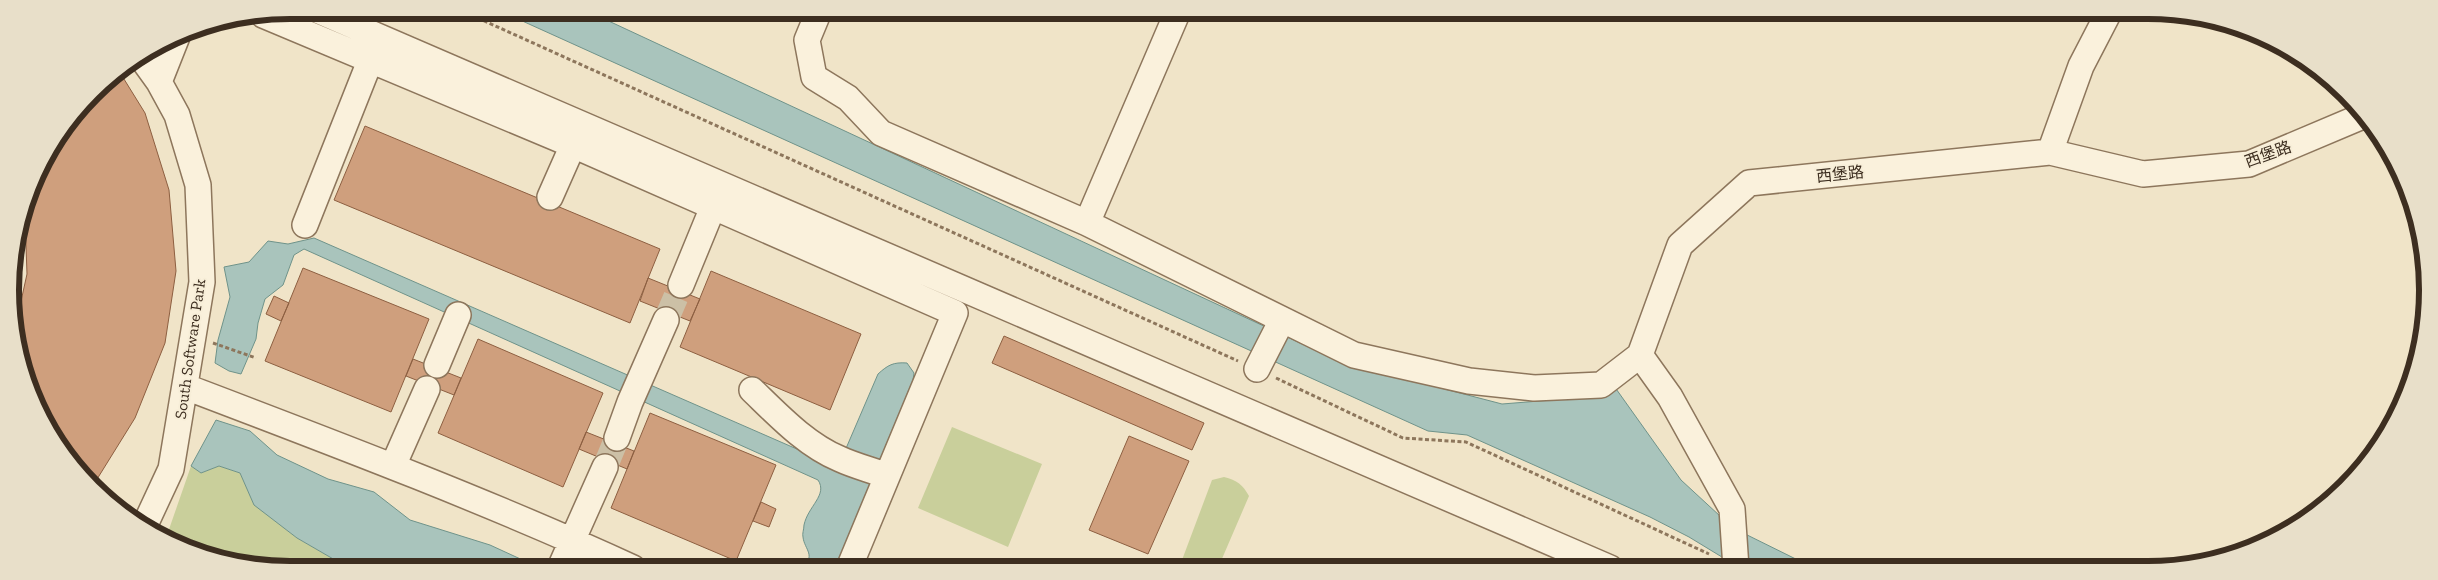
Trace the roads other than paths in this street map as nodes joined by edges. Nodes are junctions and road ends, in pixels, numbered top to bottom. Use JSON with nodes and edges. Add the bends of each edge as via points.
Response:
{"nodes":[{"id":1,"x":272,"y":19,"type":"edge"},
{"id":2,"x":338,"y":19,"type":"edge"},
{"id":3,"x":816,"y":19,"type":"edge"},
{"id":4,"x":1175,"y":19,"type":"edge"},
{"id":5,"x":2105,"y":19,"type":"edge"},
{"id":6,"x":174,"y":45,"type":"edge"},
{"id":7,"x":143,"y":61,"type":"edge"},
{"id":8,"x":370,"y":61,"type":"junction"},
{"id":9,"x":159,"y":82,"type":"junction"},
{"id":10,"x":2358,"y":118,"type":"edge"},
{"id":11,"x":573,"y":145,"type":"junction"},
{"id":12,"x":2050,"y":152,"type":"junction"},
{"id":13,"x":550,"y":197,"type":"dead end"},
{"id":14,"x":713,"y":207,"type":"junction"},
{"id":15,"x":1087,"y":223,"type":"junction"},
{"id":16,"x":305,"y":225,"type":"dead end"},
{"id":17,"x":681,"y":284,"type":"tunnel mouth"},
{"id":18,"x":458,"y":315,"type":"dead end"},
{"id":19,"x":666,"y":320,"type":"tunnel mouth"},
{"id":20,"x":1282,"y":320,"type":"junction"},
{"id":21,"x":1640,"y":355,"type":"junction"},
{"id":22,"x":436,"y":365,"type":"dead end"},
{"id":23,"x":1257,"y":369,"type":"road end"},
{"id":24,"x":186,"y":387,"type":"junction"},
{"id":25,"x":427,"y":389,"type":"dead end"},
{"id":26,"x":752,"y":390,"type":"dead end"},
{"id":27,"x":617,"y":438,"type":"tunnel mouth"},
{"id":28,"x":392,"y":466,"type":"junction"},
{"id":29,"x":605,"y":467,"type":"tunnel mouth"},
{"id":30,"x":883,"y":475,"type":"junction"},
{"id":31,"x":147,"y":521,"type":"edge"},
{"id":32,"x":572,"y":540,"type":"junction"},
{"id":33,"x":563,"y":561,"type":"edge"},
{"id":34,"x":618,"y":561,"type":"edge"},
{"id":35,"x":852,"y":561,"type":"edge"},
{"id":36,"x":1594,"y":561,"type":"edge"},
{"id":37,"x":1736,"y":561,"type":"edge"}],
"edges":[{"from":1,"to":8,"type":"street"},
{"from":2,"to":36,"type":"street"},
{"from":3,"to":15,"type":"street","via":[[807,40],[814,77],[848,98],[880,133]]},
{"from":4,"to":15,"type":"street"},
{"from":5,"to":12,"type":"street","via":[[2081,66]]},
{"from":6,"to":9,"type":"street"},
{"from":7,"to":9,"type":"street","name":"South Software Park"},
{"from":8,"to":11,"type":"street"},
{"from":8,"to":16,"type":"street"},
{"from":9,"to":24,"type":"street","name":"South Software Park","via":[[177,115],[198,185],[202,282]]},
{"from":10,"to":12,"type":"street","name":"西堡路","via":[[2249,164],[2143,174]]},
{"from":11,"to":13,"type":"street"},
{"from":11,"to":14,"type":"street"},
{"from":12,"to":21,"type":"street","name":"西堡路","via":[[1749,183],[1680,245]]},
{"from":14,"to":17,"type":"street"},
{"from":14,"to":30,"type":"street","via":[[955,313]]},
{"from":15,"to":20,"type":"street"},
{"from":18,"to":22,"type":"street"},
{"from":19,"to":27,"type":"street"},
{"from":20,"to":21,"type":"street","via":[[1354,355],[1478,382],[1534,388],[1601,385]]},
{"from":20,"to":23,"type":"street"},
{"from":21,"to":37,"type":"street","via":[[1670,397],[1734,513]]},
{"from":24,"to":28,"type":"street"},
{"from":24,"to":31,"type":"street","name":"South Software Park","via":[[171,469]]},
{"from":25,"to":28,"type":"street"},
{"from":26,"to":30,"type":"street","via":[[780,417],[838,459]]},
{"from":28,"to":32,"type":"street"},
{"from":29,"to":32,"type":"street"},
{"from":30,"to":35,"type":"street"},
{"from":32,"to":33,"type":"street"},
{"from":32,"to":34,"type":"street"}]}
